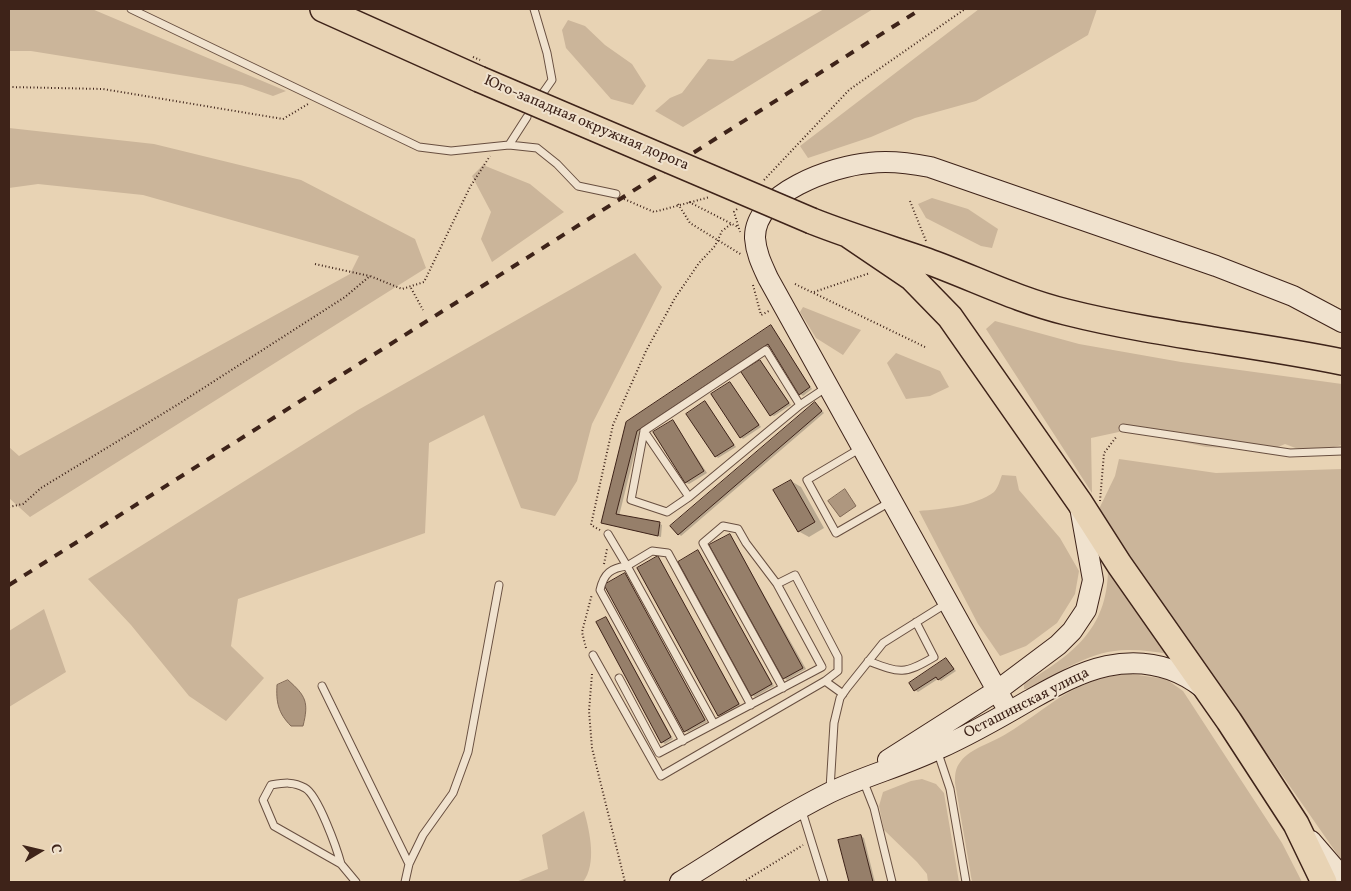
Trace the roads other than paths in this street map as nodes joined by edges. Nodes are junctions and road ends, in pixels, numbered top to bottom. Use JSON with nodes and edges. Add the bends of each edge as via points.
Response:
{"nodes":[{"id":1,"x":131,"y":9,"type":"edge"},
{"id":2,"x":323,"y":9,"type":"edge"},
{"id":3,"x":534,"y":9,"type":"edge"},
{"id":4,"x":534,"y":106,"type":"dead end"},
{"id":5,"x":527,"y":117,"type":"dead end"},
{"id":6,"x":509,"y":145,"type":"junction"},
{"id":7,"x":616,"y":194,"type":"dead end"},
{"id":8,"x":850,"y":236,"type":"junction"},
{"id":9,"x":1342,"y":322,"type":"edge"},
{"id":10,"x":1342,"y":362,"type":"edge"},
{"id":11,"x":827,"y":387,"type":"junction"},
{"id":12,"x":800,"y":405,"type":"junction"},
{"id":13,"x":1124,"y":428,"type":"road end"},
{"id":14,"x":644,"y":431,"type":"junction"},
{"id":15,"x":862,"y":448,"type":"junction"},
{"id":16,"x":1342,"y":451,"type":"edge"},
{"id":17,"x":689,"y":497,"type":"junction"},
{"id":18,"x":892,"y":501,"type":"junction"},
{"id":19,"x":1090,"y":506,"type":"junction"},
{"id":20,"x":608,"y":534,"type":"dead end"},
{"id":21,"x":627,"y":566,"type":"junction"},
{"id":22,"x":777,"y":584,"type":"junction"},
{"id":23,"x":499,"y":585,"type":"dead end"},
{"id":24,"x":949,"y":601,"type":"junction"},
{"id":25,"x":916,"y":622,"type":"junction"},
{"id":26,"x":594,"y":655,"type":"dead end"},
{"id":27,"x":868,"y":661,"type":"junction"},
{"id":28,"x":619,"y":678,"type":"dead end"},
{"id":29,"x":825,"y":680,"type":"junction"},
{"id":30,"x":322,"y":686,"type":"dead end"},
{"id":31,"x":783,"y":688,"type":"junction"},
{"id":32,"x":998,"y":690,"type":"junction"},
{"id":33,"x":843,"y":694,"type":"junction"},
{"id":34,"x":1217,"y":703,"type":"junction"},
{"id":35,"x":751,"y":705,"type":"junction"},
{"id":36,"x":1010,"y":712,"type":"junction"},
{"id":37,"x":714,"y":724,"type":"junction"},
{"id":38,"x":683,"y":740,"type":"junction"},
{"id":39,"x":932,"y":741,"type":"junction"},
{"id":40,"x":862,"y":778,"type":"junction"},
{"id":41,"x":830,"y":793,"type":"junction"},
{"id":42,"x":801,"y":808,"type":"junction"},
{"id":43,"x":1296,"y":824,"type":"junction"},
{"id":44,"x":342,"y":864,"type":"junction"},
{"id":45,"x":409,"y":864,"type":"junction"},
{"id":46,"x":1342,"y":877,"type":"edge"},
{"id":47,"x":356,"y":882,"type":"edge"},
{"id":48,"x":405,"y":882,"type":"edge"},
{"id":49,"x":680,"y":882,"type":"edge"},
{"id":50,"x":824,"y":882,"type":"edge"},
{"id":51,"x":892,"y":882,"type":"edge"},
{"id":52,"x":966,"y":882,"type":"edge"},
{"id":53,"x":1324,"y":882,"type":"edge"}],
"edges":[{"from":1,"to":6,"type":"lane","via":[[419,147],[451,151]]},
{"from":2,"to":8,"type":"highway","name":"Юго-западная окружная дорога","bridge":true,"via":[[479,79]]},
{"from":3,"to":4,"type":"lane","via":[[552,80]]},
{"from":5,"to":6,"type":"lane"},
{"from":6,"to":7,"type":"lane","via":[[537,148],[578,186]]},
{"from":8,"to":10,"type":"highway","via":[[1067,313]]},
{"from":8,"to":19,"type":"highway","via":[[912,278],[934,299]]},
{"from":9,"to":11,"type":"street","via":[[1293,296],[1216,266],[952,174],[915,164],[885,162],[845,167],[812,178],[782,196],[767,209],[755,237],[757,250],[782,305]]},
{"from":11,"to":12,"type":"lane"},
{"from":11,"to":15,"type":"street"},
{"from":12,"to":14,"type":"lane","via":[[766,350]]},
{"from":12,"to":17,"type":"lane"},
{"from":13,"to":16,"type":"lane","via":[[1290,453]]},
{"from":14,"to":17,"type":"lane"},
{"from":14,"to":17,"type":"lane","via":[[631,500],[667,512]]},
{"from":15,"to":18,"type":"street"},
{"from":15,"to":18,"type":"lane","via":[[806,480],[836,533]]},
{"from":18,"to":24,"type":"street"},
{"from":19,"to":32,"type":"street","name":"Осташинская улица","via":[[1093,580],[1086,610],[1058,645]]},
{"from":19,"to":34,"type":"highway","via":[[1119,564]]},
{"from":20,"to":21,"type":"lane"},
{"from":21,"to":35,"type":"lane","via":[[652,551],[668,553]]},
{"from":21,"to":37,"type":"lane"},
{"from":21,"to":38,"type":"lane","via":[[613,568],[603,578],[600,590]]},
{"from":22,"to":29,"type":"lane","via":[[795,574],[838,657],[838,671]]},
{"from":22,"to":31,"type":"lane","via":[[822,667]]},
{"from":22,"to":31,"type":"lane","via":[[738,529],[723,526],[703,543]]},
{"from":23,"to":45,"type":"lane","via":[[468,752],[453,793],[423,835]]},
{"from":24,"to":25,"type":"lane"},
{"from":24,"to":32,"type":"street"},
{"from":25,"to":27,"type":"lane","via":[[883,643]]},
{"from":25,"to":27,"type":"lane","via":[[934,657],[915,668],[896,672]]},
{"from":26,"to":29,"type":"lane","via":[[661,776]]},
{"from":27,"to":33,"type":"lane"},
{"from":28,"to":38,"type":"lane","via":[[659,753]]},
{"from":29,"to":33,"type":"lane"},
{"from":30,"to":45,"type":"lane"},
{"from":31,"to":35,"type":"lane"},
{"from":32,"to":36,"type":"street"},
{"from":32,"to":39,"type":"street","name":"Осташинская улица"},
{"from":33,"to":41,"type":"lane","via":[[834,723]]},
{"from":34,"to":36,"type":"street","name":"Осташинская улица","via":[[1184,674],[1134,663],[1092,670]]},
{"from":34,"to":43,"type":"highway"},
{"from":35,"to":37,"type":"lane"},
{"from":36,"to":39,"type":"street","name":"Осташинская улица"},
{"from":37,"to":38,"type":"lane"},
{"from":39,"to":40,"type":"street","name":"Осташинская улица"},
{"from":39,"to":52,"type":"lane","via":[[950,789]]},
{"from":40,"to":41,"type":"street","name":"Осташинская улица"},
{"from":40,"to":51,"type":"lane","via":[[874,808]]},
{"from":41,"to":42,"type":"street","name":"Осташинская улица"},
{"from":42,"to":49,"type":"street","name":"Осташинская улица"},
{"from":42,"to":50,"type":"lane"},
{"from":43,"to":46,"type":"street"},
{"from":43,"to":53,"type":"highway"},
{"from":44,"to":44,"type":"lane","via":[[332,834],[307,788],[291,782],[271,785],[263,800],[274,826]]},
{"from":44,"to":47,"type":"lane"},
{"from":45,"to":48,"type":"lane"}]}
